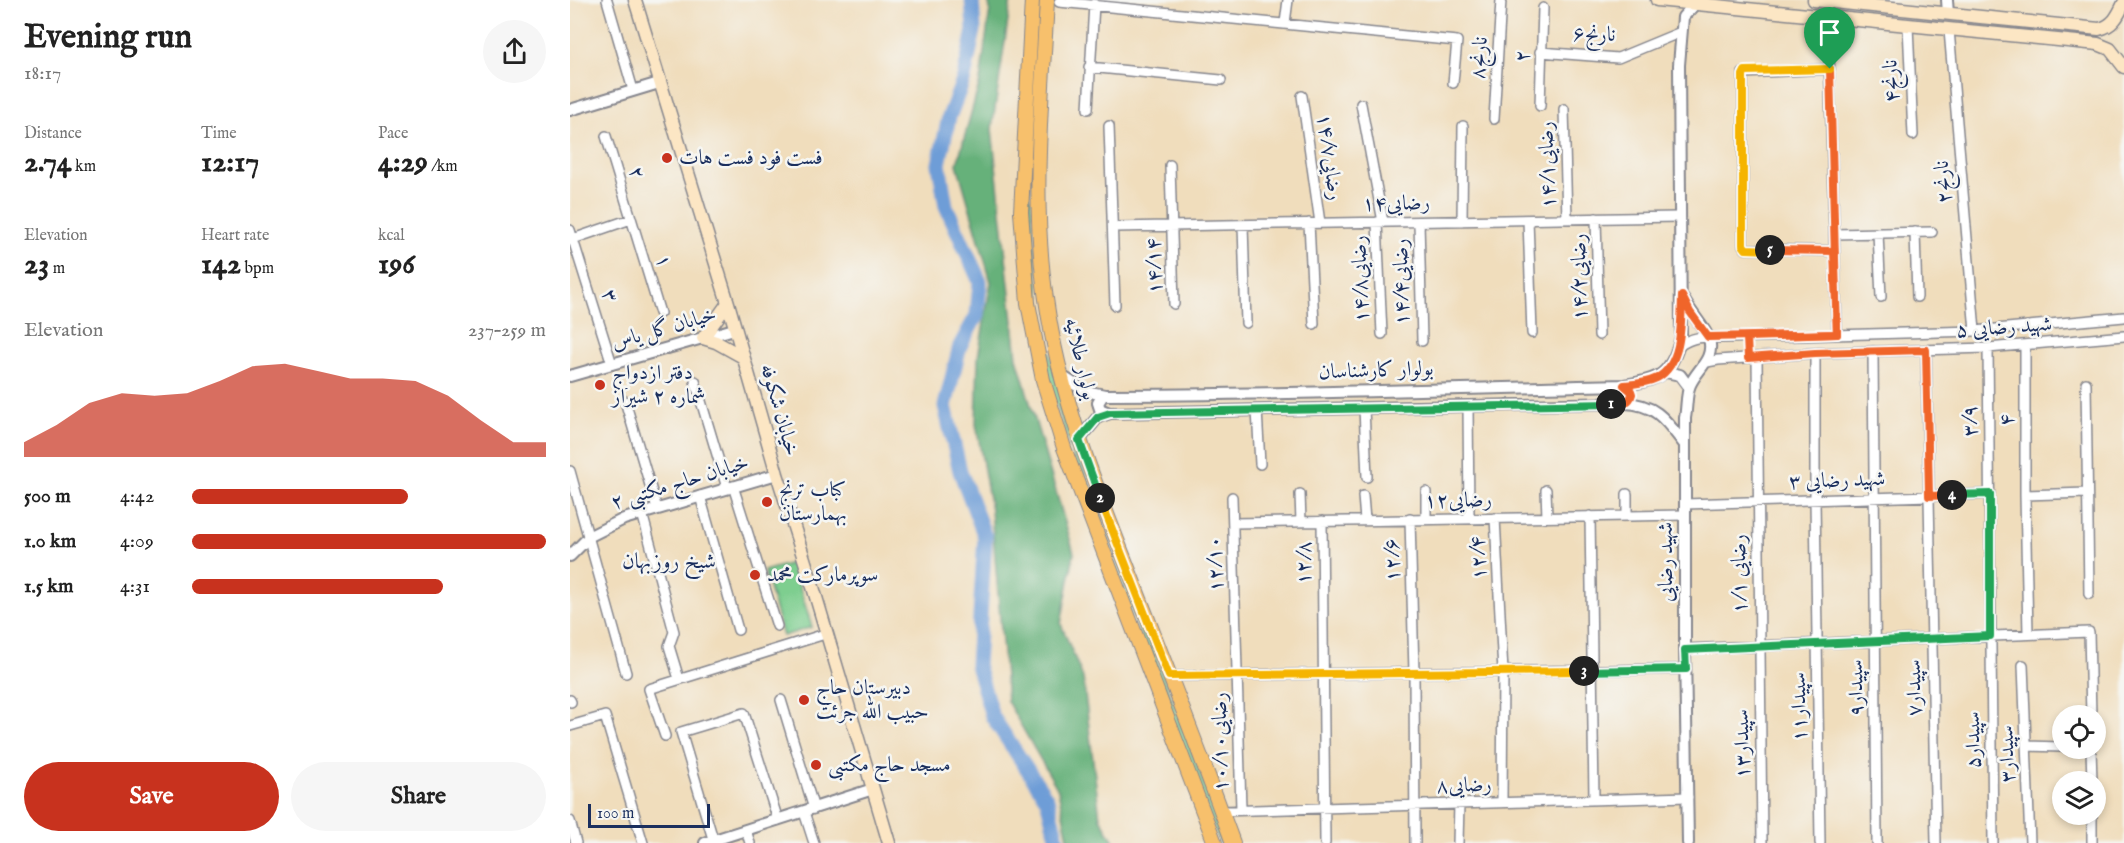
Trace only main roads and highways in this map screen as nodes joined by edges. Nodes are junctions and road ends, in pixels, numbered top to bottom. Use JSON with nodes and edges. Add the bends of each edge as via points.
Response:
{"nodes":[{"id":1,"x":634,"y":0,"type":"edge"},
{"id":2,"x":1032,"y":0,"type":"edge"},
{"id":3,"x":1657,"y":0,"type":"edge"},
{"id":4,"x":1814,"y":0,"type":"edge"},
{"id":5,"x":1053,"y":1,"type":"edge"},
{"id":6,"x":2124,"y":3,"type":"edge"},
{"id":7,"x":2098,"y":29,"type":"junction"},
{"id":8,"x":2098,"y":44,"type":"junction"},
{"id":9,"x":2124,"y":67,"type":"edge"},
{"id":10,"x":1023,"y":143,"type":"junction"},
{"id":11,"x":1040,"y":145,"type":"junction"},
{"id":12,"x":728,"y":303,"type":"junction"},
{"id":13,"x":743,"y":357,"type":"junction"},
{"id":14,"x":886,"y":839,"type":"edge"},
{"id":15,"x":1215,"y":843,"type":"edge"},
{"id":16,"x":1233,"y":843,"type":"edge"}],
"edges":[{"from":1,"to":12,"type":"main road","name":"خیابان شکوفه"},
{"from":2,"to":10,"type":"main road","name":"بولوار طلائیه"},
{"from":3,"to":8,"type":"main road"},
{"from":4,"to":7,"type":"main road"},
{"from":5,"to":11,"type":"main road","name":"بولوار طلائیه"},
{"from":6,"to":7,"type":"main road","via":[[2112,23]]},
{"from":7,"to":8,"type":"main road","via":[[2104,39]]},
{"from":8,"to":9,"type":"main road","via":[[2110,49]]},
{"from":10,"to":11,"type":"main road"},
{"from":10,"to":15,"type":"main road","name":"بولوار طلائیه","via":[[1023,252],[1043,380],[1064,448]]},
{"from":11,"to":16,"type":"main road","name":"بولوار طلائیه","via":[[1040,252],[1060,375],[1079,440]]},
{"from":12,"to":13,"type":"main road","name":"خیابان شکوفه"},
{"from":12,"to":13,"type":"main road","via":[[703,338]]},
{"from":13,"to":14,"type":"main road","name":"خیابان شکوفه"}]}
